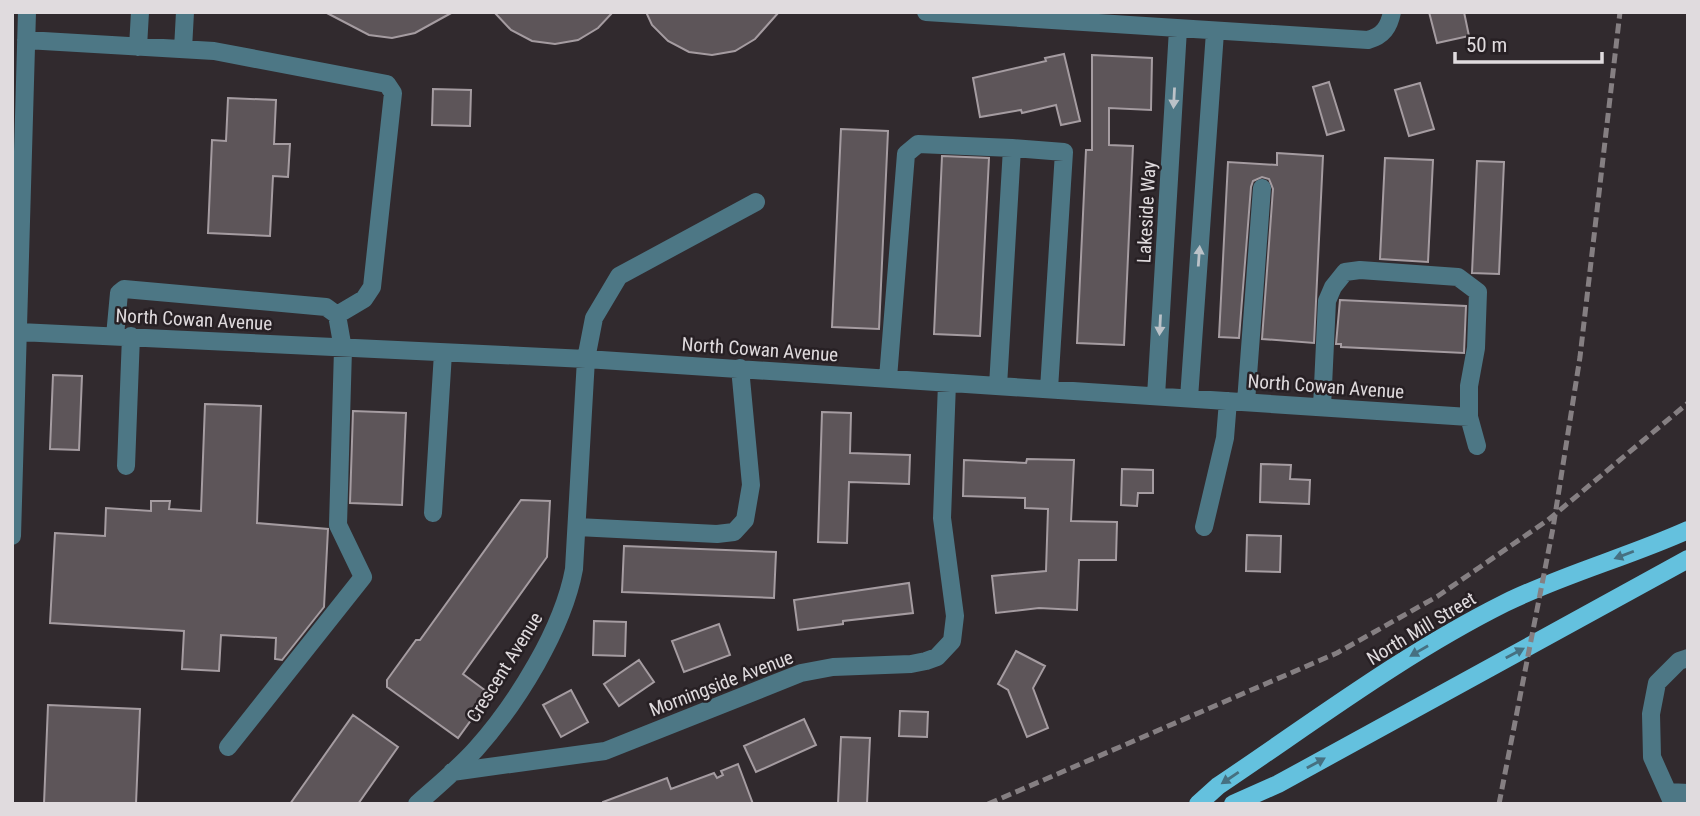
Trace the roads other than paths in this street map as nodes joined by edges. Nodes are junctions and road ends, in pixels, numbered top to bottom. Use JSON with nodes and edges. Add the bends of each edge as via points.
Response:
{"nodes":[{"id":1,"x":27,"y":12,"type":"edge"},
{"id":2,"x":140,"y":12,"type":"edge"},
{"id":3,"x":185,"y":12,"type":"edge"},
{"id":4,"x":926,"y":12,"type":"edge"},
{"id":5,"x":1392,"y":12,"type":"edge"},
{"id":6,"x":1178,"y":29,"type":"junction"},
{"id":7,"x":1215,"y":32,"type":"junction"},
{"id":8,"x":26,"y":40,"type":"junction"},
{"id":9,"x":138,"y":47,"type":"junction"},
{"id":10,"x":183,"y":50,"type":"junction"},
{"id":11,"x":1012,"y":148,"type":"junction"},
{"id":12,"x":1262,"y":188,"type":"dead end"},
{"id":13,"x":757,"y":202,"type":"dead end"},
{"id":14,"x":337,"y":315,"type":"junction"},
{"id":15,"x":19,"y":332,"type":"junction"},
{"id":16,"x":123,"y":336,"type":"junction"},
{"id":17,"x":343,"y":349,"type":"junction"},
{"id":18,"x":443,"y":353,"type":"junction"},
{"id":19,"x":586,"y":359,"type":"junction"},
{"id":20,"x":740,"y":368,"type":"junction"},
{"id":21,"x":888,"y":378,"type":"junction"},
{"id":22,"x":947,"y":383,"type":"junction"},
{"id":23,"x":998,"y":386,"type":"junction"},
{"id":24,"x":1049,"y":389,"type":"junction"},
{"id":25,"x":1156,"y":396,"type":"junction"},
{"id":26,"x":1189,"y":398,"type":"junction"},
{"id":27,"x":1237,"y":401,"type":"junction"},
{"id":28,"x":1322,"y":407,"type":"junction"},
{"id":29,"x":1469,"y":417,"type":"junction"},
{"id":30,"x":1477,"y":446,"type":"dead end"},
{"id":31,"x":126,"y":466,"type":"dead end"},
{"id":32,"x":13,"y":501,"type":"edge"},
{"id":33,"x":433,"y":513,"type":"dead end"},
{"id":34,"x":577,"y":527,"type":"junction"},
{"id":35,"x":1204,"y":527,"type":"dead end"},
{"id":36,"x":1688,"y":530,"type":"edge"},
{"id":37,"x":12,"y":536,"type":"edge"},
{"id":38,"x":1688,"y":559,"type":"edge"},
{"id":39,"x":1688,"y":658,"type":"edge"},
{"id":40,"x":228,"y":747,"type":"dead end"},
{"id":41,"x":452,"y":772,"type":"junction"},
{"id":42,"x":1688,"y":793,"type":"edge"},
{"id":43,"x":1670,"y":798,"type":"edge"},
{"id":44,"x":416,"y":804,"type":"edge"},
{"id":45,"x":1198,"y":804,"type":"edge"},
{"id":46,"x":1233,"y":804,"type":"edge"}],
"edges":[{"from":1,"to":8,"type":"street"},
{"from":2,"to":9,"type":"street"},
{"from":3,"to":10,"type":"street"},
{"from":4,"to":6,"type":"street"},
{"from":5,"to":7,"type":"street","via":[[1384,33],[1368,40]]},
{"from":6,"to":7,"type":"street"},
{"from":6,"to":25,"type":"street","name":"Lakeside Way","one_way":true},
{"from":26,"to":7,"type":"street","one_way":true},
{"from":8,"to":9,"type":"street"},
{"from":8,"to":15,"type":"street"},
{"from":9,"to":10,"type":"street"},
{"from":10,"to":14,"type":"street","via":[[214,51],[387,84],[393,93],[372,287],[363,299]]},
{"from":11,"to":21,"type":"street","via":[[918,144],[905,154]]},
{"from":11,"to":23,"type":"street"},
{"from":11,"to":24,"type":"street","via":[[1064,152]]},
{"from":12,"to":27,"type":"street"},
{"from":13,"to":19,"type":"street","name":"Crescent Avenue","via":[[619,276],[594,318]]},
{"from":14,"to":16,"type":"street","via":[[326,307],[124,289],[119,293]]},
{"from":14,"to":17,"type":"street"},
{"from":15,"to":16,"type":"street","name":"North Cowan Avenue"},
{"from":15,"to":32,"type":"street"},
{"from":16,"to":17,"type":"street","name":"North Cowan Avenue"},
{"from":16,"to":31,"type":"street"},
{"from":17,"to":18,"type":"street","name":"North Cowan Avenue"},
{"from":17,"to":40,"type":"street","via":[[338,525],[363,577]]},
{"from":18,"to":19,"type":"street","name":"North Cowan Avenue"},
{"from":18,"to":33,"type":"street"},
{"from":19,"to":20,"type":"street","name":"North Cowan Avenue"},
{"from":19,"to":34,"type":"street","name":"Crescent Avenue"},
{"from":20,"to":21,"type":"street","name":"North Cowan Avenue"},
{"from":20,"to":34,"type":"street","via":[[751,485],[745,520],[734,532]]},
{"from":21,"to":22,"type":"street","name":"North Cowan Avenue"},
{"from":22,"to":23,"type":"street","name":"North Cowan Avenue"},
{"from":22,"to":41,"type":"street","name":"Morningside Avenue","via":[[942,518],[956,616],[952,641],[937,657],[911,664],[809,671],[605,751]]},
{"from":23,"to":24,"type":"street","name":"North Cowan Avenue"},
{"from":24,"to":25,"type":"street","name":"North Cowan Avenue"},
{"from":25,"to":26,"type":"street","name":"North Cowan Avenue"},
{"from":26,"to":27,"type":"street","name":"North Cowan Avenue"},
{"from":27,"to":28,"type":"street","name":"North Cowan Avenue"},
{"from":27,"to":35,"type":"street"},
{"from":28,"to":29,"type":"street","name":"North Cowan Avenue"},
{"from":28,"to":29,"type":"street","via":[[1327,301],[1345,272],[1360,270],[1458,277],[1478,292]]},
{"from":29,"to":30,"type":"street"},
{"from":32,"to":37,"type":"street"},
{"from":34,"to":41,"type":"street","name":"Crescent Avenue","via":[[572,583],[550,638],[492,730]]},
{"from":36,"to":45,"type":"main road","name":"North Mill Street","one_way":true,"via":[[1552,582],[1462,627],[1392,667]]},
{"from":46,"to":38,"type":"main road","one_way":true,"via":[[1278,784]]},
{"from":39,"to":43,"type":"street","via":[[1657,683],[1651,714],[1652,757]]},
{"from":41,"to":44,"type":"street","name":"Crescent Avenue"},
{"from":42,"to":43,"type":"street"}]}
